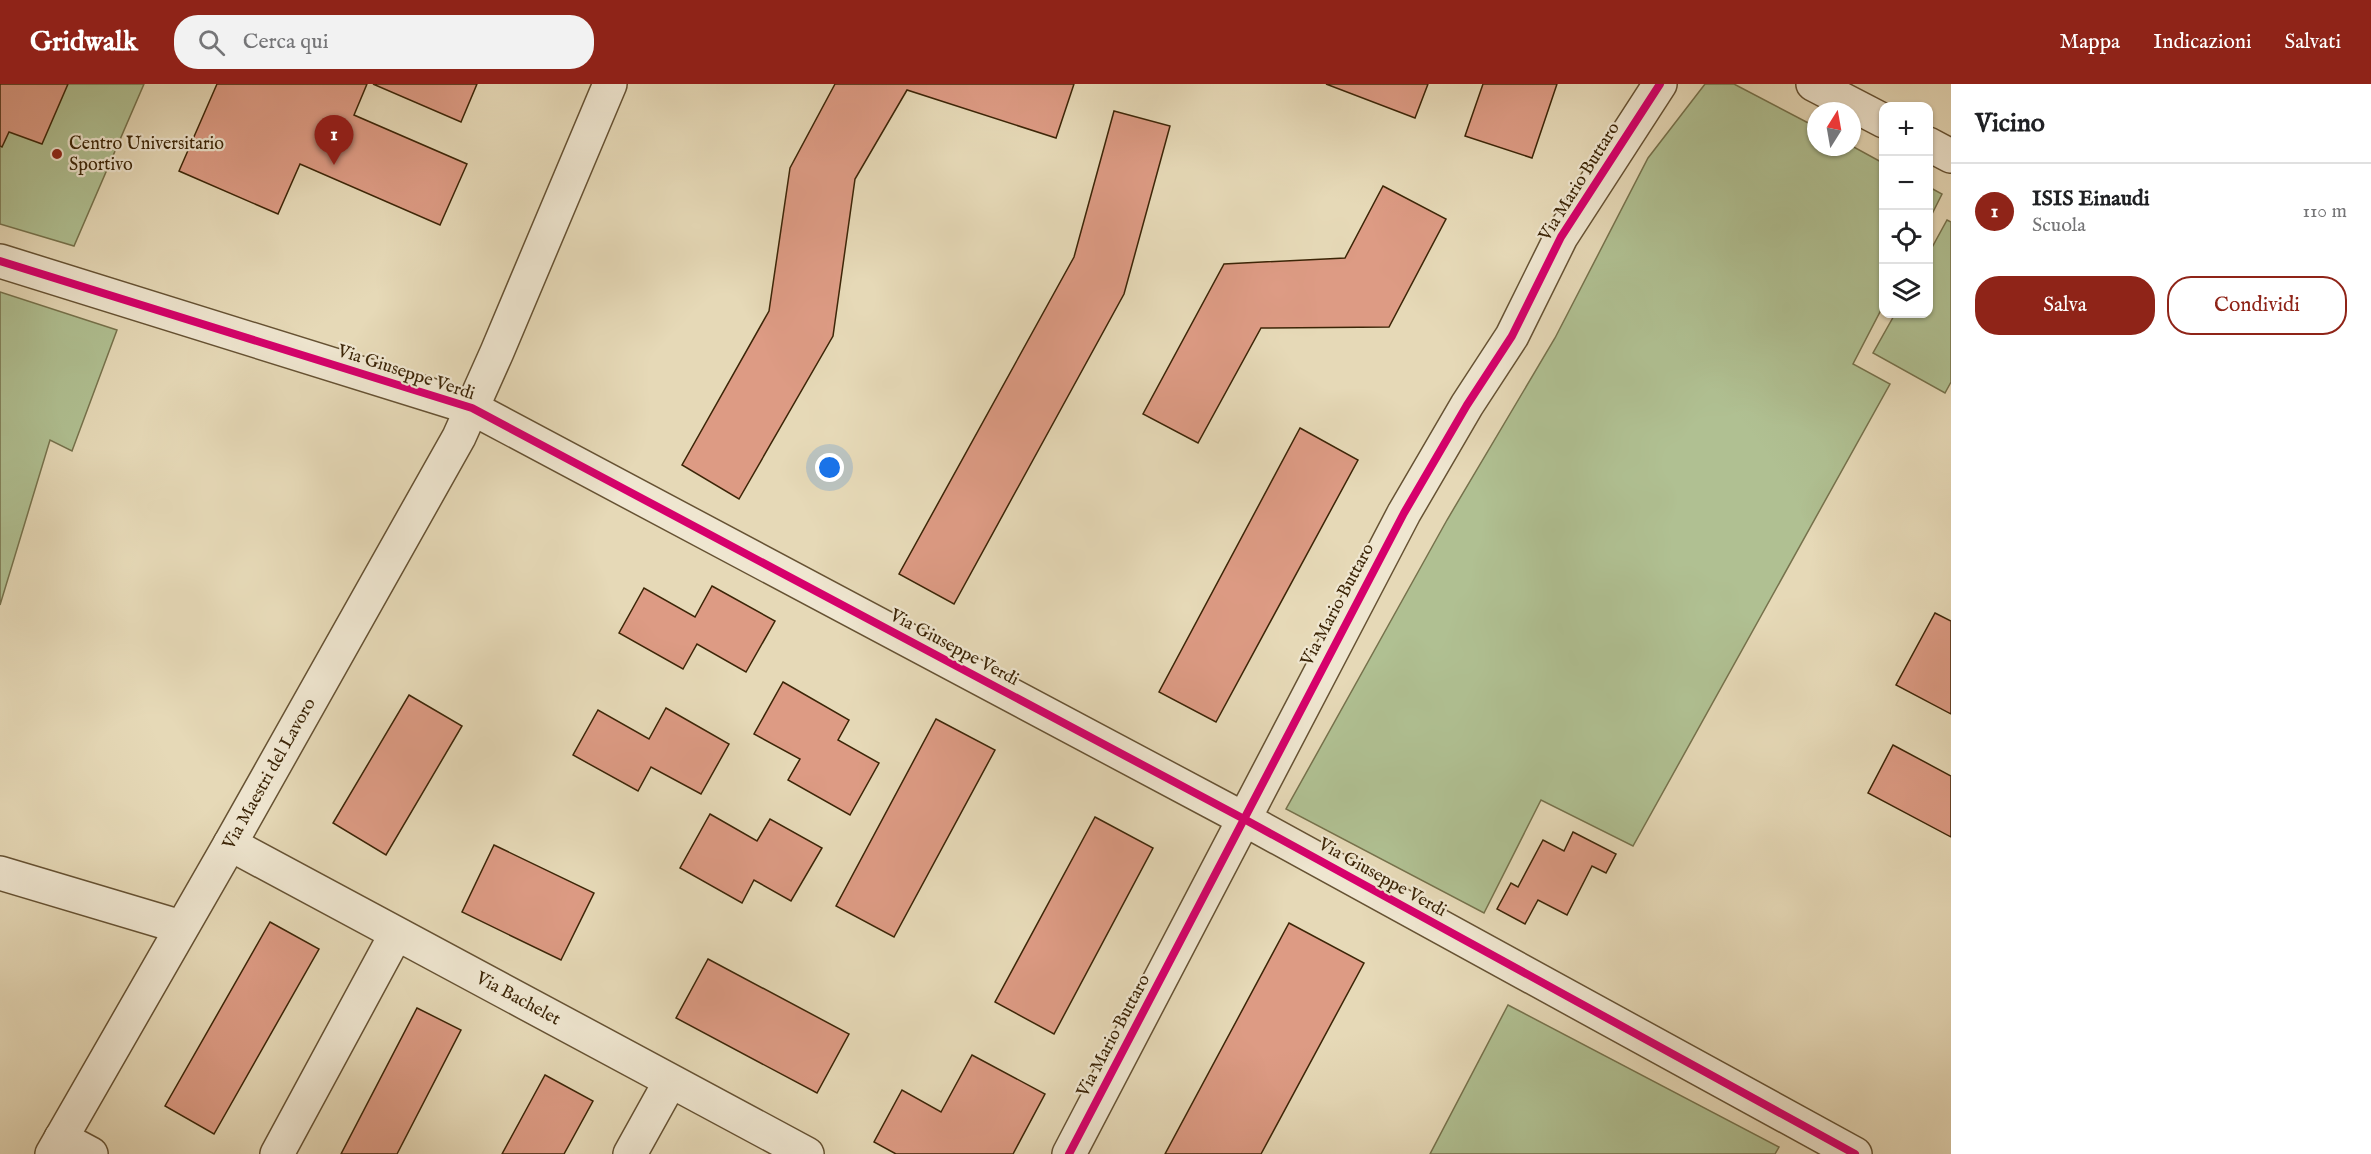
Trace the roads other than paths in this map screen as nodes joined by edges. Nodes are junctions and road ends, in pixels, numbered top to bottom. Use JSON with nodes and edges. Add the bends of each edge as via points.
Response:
{"nodes":[{"id":1,"x":610,"y":84,"type":"edge"},
{"id":2,"x":1660,"y":84,"type":"edge"},
{"id":3,"x":1813,"y":84,"type":"edge"},
{"id":4,"x":1879,"y":118,"type":"edge"},
{"id":5,"x":1933,"y":146,"type":"edge"},
{"id":6,"x":1951,"y":156,"type":"edge"},
{"id":7,"x":0,"y":261,"type":"edge"},
{"id":8,"x":472,"y":408,"type":"junction"},
{"id":9,"x":1244,"y":819,"type":"junction"},
{"id":10,"x":230,"y":844,"type":"junction"},
{"id":11,"x":0,"y":873,"type":"edge"},
{"id":12,"x":181,"y":927,"type":"junction"},
{"id":13,"x":396,"y":934,"type":"junction"},
{"id":14,"x":670,"y":1082,"type":"junction"},
{"id":15,"x":56,"y":1146,"type":"edge"},
{"id":16,"x":91,"y":1154,"type":"edge"},
{"id":17,"x":277,"y":1154,"type":"edge"},
{"id":18,"x":630,"y":1154,"type":"edge"},
{"id":19,"x":807,"y":1154,"type":"edge"},
{"id":20,"x":1069,"y":1154,"type":"edge"},
{"id":21,"x":1855,"y":1154,"type":"edge"}],
"edges":[{"from":1,"to":8,"type":"street","name":"Via Maestri del Lavoro"},
{"from":2,"to":9,"type":"street","name":"Via Mario Buttaro","via":[[1561,237],[1512,336],[1423,478]]},
{"from":3,"to":4,"type":"street"},
{"from":5,"to":6,"type":"street"},
{"from":7,"to":8,"type":"street","name":"Via Giuseppe Verdi"},
{"from":8,"to":9,"type":"street","name":"Via Giuseppe Verdi"},
{"from":8,"to":10,"type":"street","name":"Via Maestri del Lavoro"},
{"from":9,"to":20,"type":"street","name":"Via Mario Buttaro"},
{"from":9,"to":21,"type":"street","name":"Via Giuseppe Verdi"},
{"from":10,"to":12,"type":"street","name":"Via Maestri del Lavoro"},
{"from":10,"to":13,"type":"street","name":"Via Bachelet"},
{"from":11,"to":12,"type":"street"},
{"from":12,"to":15,"type":"street","name":"Via Maestri del Lavoro"},
{"from":13,"to":14,"type":"street","name":"Via Bachelet"},
{"from":13,"to":17,"type":"street"},
{"from":14,"to":18,"type":"street"},
{"from":14,"to":19,"type":"street","name":"Via Bachelet"},
{"from":15,"to":16,"type":"street","name":"Via Maestri del Lavoro"}]}
